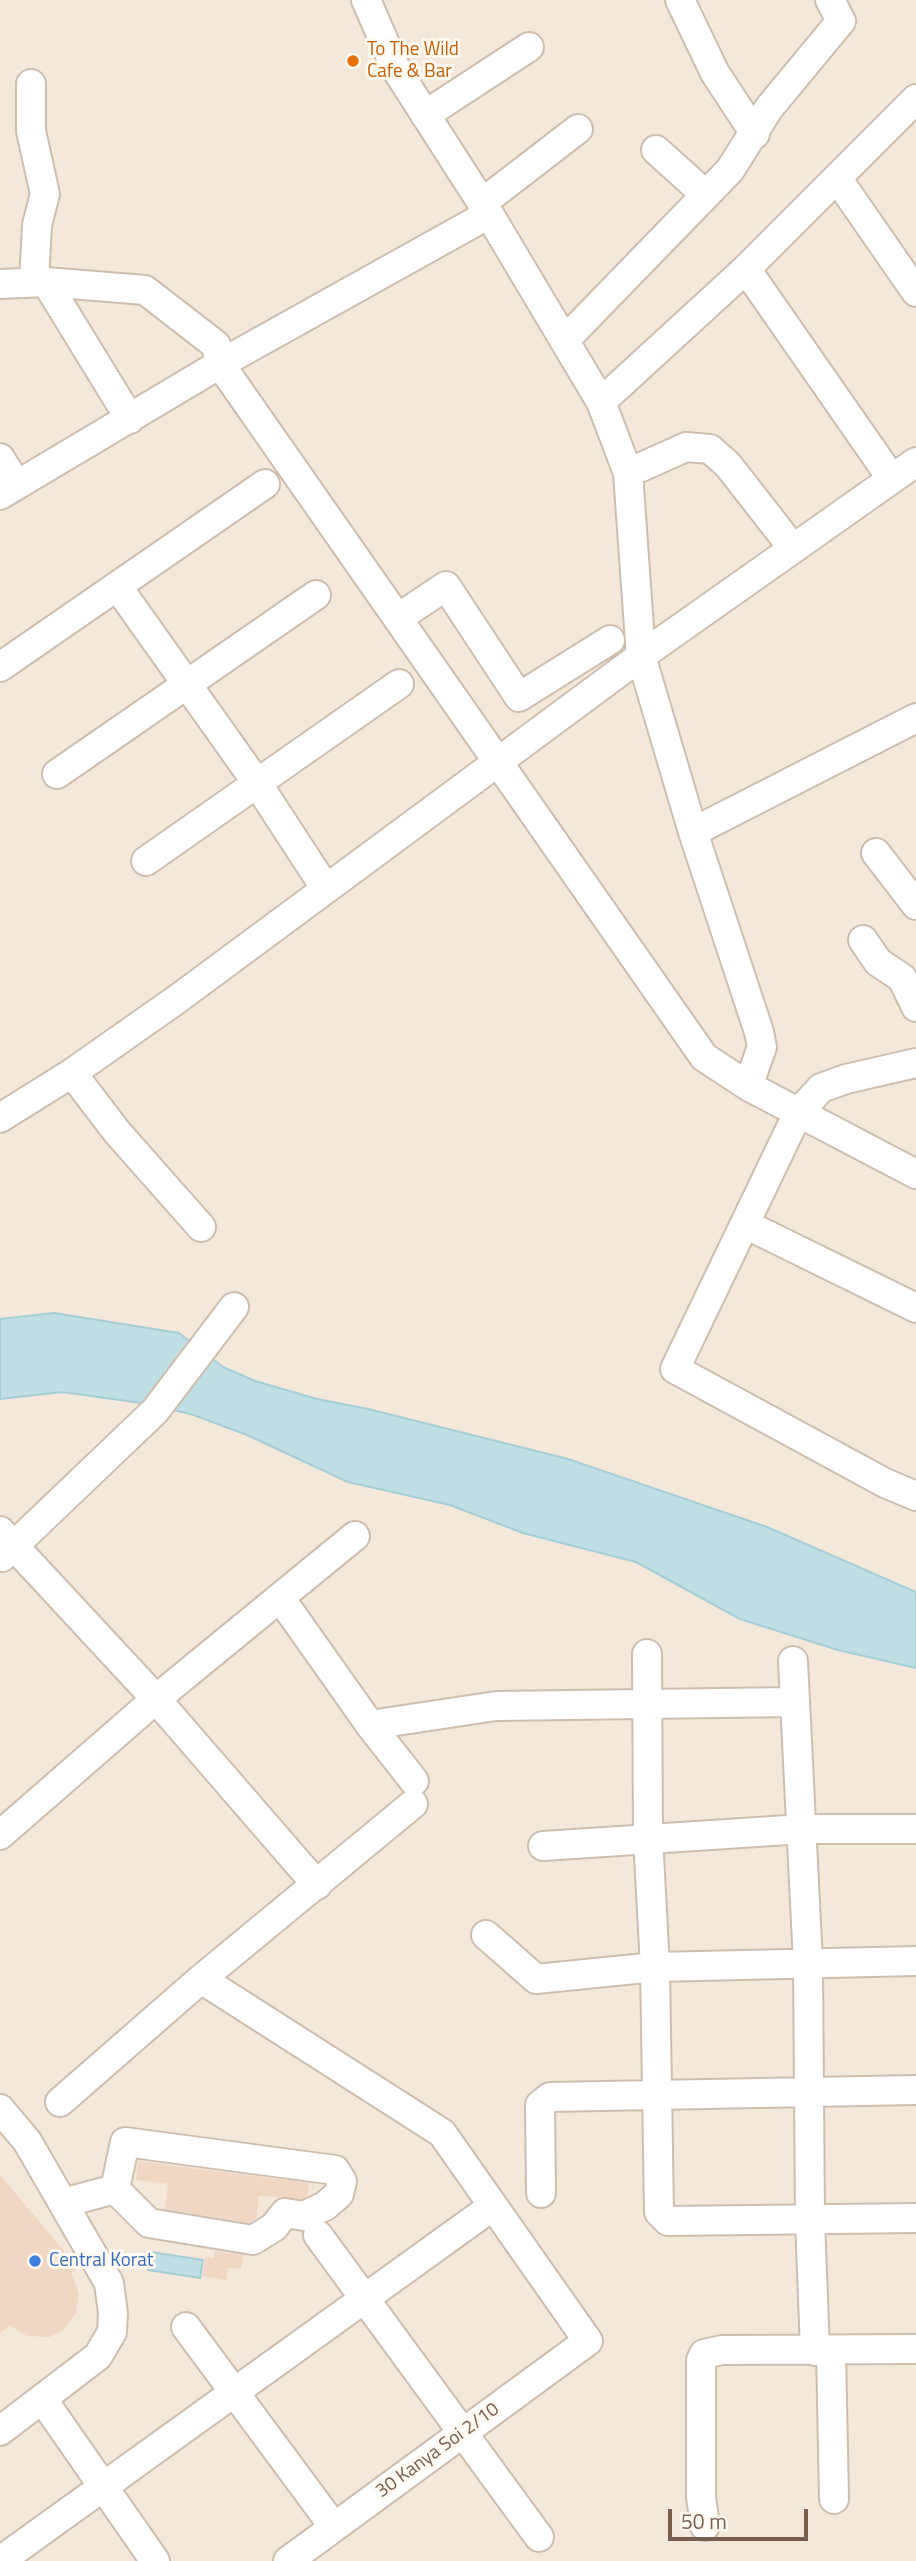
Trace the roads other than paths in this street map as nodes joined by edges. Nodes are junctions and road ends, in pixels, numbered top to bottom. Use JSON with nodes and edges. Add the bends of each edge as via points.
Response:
{"nodes":[{"id":1,"x":366,"y":0,"type":"edge"},
{"id":2,"x":680,"y":0,"type":"edge"},
{"id":3,"x":831,"y":0,"type":"edge"},
{"id":4,"x":529,"y":47,"type":"dead end"},
{"id":5,"x":32,"y":84,"type":"dead end"},
{"id":6,"x":916,"y":99,"type":"edge"},
{"id":7,"x":425,"y":115,"type":"junction"},
{"id":8,"x":578,"y":129,"type":"dead end"},
{"id":9,"x":755,"y":134,"type":"junction"},
{"id":10,"x":656,"y":150,"type":"dead end"},
{"id":11,"x":837,"y":178,"type":"junction"},
{"id":12,"x":706,"y":195,"type":"junction"},
{"id":13,"x":485,"y":209,"type":"junction"},
{"id":14,"x":746,"y":269,"type":"junction"},
{"id":15,"x":40,"y":282,"type":"junction"},
{"id":16,"x":0,"y":284,"type":"edge"},
{"id":17,"x":916,"y":292,"type":"edge"},
{"id":18,"x":565,"y":340,"type":"junction"},
{"id":19,"x":220,"y":364,"type":"junction"},
{"id":20,"x":601,"y":402,"type":"junction"},
{"id":21,"x":130,"y":419,"type":"junction"},
{"id":22,"x":0,"y":458,"type":"edge"},
{"id":23,"x":916,"y":462,"type":"edge"},
{"id":24,"x":628,"y":473,"type":"junction"},
{"id":25,"x":892,"y":479,"type":"junction"},
{"id":26,"x":265,"y":484,"type":"dead end"},
{"id":27,"x":8,"y":490,"type":"edge"},
{"id":28,"x":792,"y":547,"type":"junction"},
{"id":29,"x":117,"y":586,"type":"junction"},
{"id":30,"x":316,"y":595,"type":"dead end"},
{"id":31,"x":398,"y":618,"type":"junction"},
{"id":32,"x":610,"y":640,"type":"dead end"},
{"id":33,"x":641,"y":656,"type":"junction"},
{"id":34,"x":0,"y":667,"type":"edge"},
{"id":35,"x":187,"y":684,"type":"junction"},
{"id":36,"x":399,"y":684,"type":"dead end"},
{"id":37,"x":916,"y":718,"type":"edge"},
{"id":38,"x":499,"y":762,"type":"junction"},
{"id":39,"x":57,"y":774,"type":"dead end"},
{"id":40,"x":257,"y":783,"type":"junction"},
{"id":41,"x":692,"y":832,"type":"junction"},
{"id":42,"x":876,"y":853,"type":"dead end"},
{"id":43,"x":146,"y":861,"type":"dead end"},
{"id":44,"x":326,"y":888,"type":"junction"},
{"id":45,"x":916,"y":905,"type":"edge"},
{"id":46,"x":863,"y":940,"type":"dead end"},
{"id":47,"x":916,"y":1007,"type":"edge"},
{"id":48,"x":916,"y":1063,"type":"edge"},
{"id":49,"x":72,"y":1073,"type":"junction"},
{"id":50,"x":748,"y":1086,"type":"junction"},
{"id":51,"x":799,"y":1113,"type":"junction"},
{"id":52,"x":0,"y":1118,"type":"edge"},
{"id":53,"x":916,"y":1174,"type":"edge"},
{"id":54,"x":745,"y":1224,"type":"junction"},
{"id":55,"x":201,"y":1227,"type":"dead end"},
{"id":56,"x":234,"y":1307,"type":"dead end"},
{"id":57,"x":916,"y":1308,"type":"edge"},
{"id":58,"x":916,"y":1496,"type":"edge"},
{"id":59,"x":355,"y":1535,"type":"dead end"},
{"id":60,"x":5,"y":1546,"type":"edge"},
{"id":61,"x":281,"y":1599,"type":"junction"},
{"id":62,"x":647,"y":1654,"type":"dead end"},
{"id":63,"x":793,"y":1661,"type":"dead end"},
{"id":64,"x":156,"y":1699,"type":"junction"},
{"id":65,"x":794,"y":1702,"type":"junction"},
{"id":66,"x":646,"y":1704,"type":"junction"},
{"id":67,"x":370,"y":1724,"type":"junction"},
{"id":68,"x":803,"y":1829,"type":"junction"},
{"id":69,"x":916,"y":1829,"type":"edge"},
{"id":70,"x":0,"y":1835,"type":"edge"},
{"id":71,"x":649,"y":1838,"type":"junction"},
{"id":72,"x":543,"y":1846,"type":"dead end"},
{"id":73,"x":317,"y":1885,"type":"junction"},
{"id":74,"x":486,"y":1935,"type":"dead end"},
{"id":75,"x":916,"y":1961,"type":"edge"},
{"id":76,"x":808,"y":1963,"type":"junction"},
{"id":77,"x":654,"y":1967,"type":"junction"},
{"id":78,"x":201,"y":1979,"type":"junction"},
{"id":79,"x":916,"y":2090,"type":"edge"},
{"id":80,"x":809,"y":2091,"type":"junction"},
{"id":81,"x":658,"y":2095,"type":"junction"},
{"id":82,"x":60,"y":2102,"type":"dead end"},
{"id":83,"x":0,"y":2109,"type":"edge"},
{"id":84,"x":115,"y":2189,"type":"junction"},
{"id":85,"x":541,"y":2193,"type":"dead end"},
{"id":86,"x":63,"y":2203,"type":"junction"},
{"id":87,"x":494,"y":2206,"type":"junction"},
{"id":88,"x":916,"y":2218,"type":"edge"},
{"id":89,"x":810,"y":2220,"type":"junction"},
{"id":90,"x":318,"y":2235,"type":"dead end"},
{"id":91,"x":365,"y":2299,"type":"junction"},
{"id":92,"x":186,"y":2327,"type":"dead end"},
{"id":93,"x":916,"y":2349,"type":"edge"},
{"id":94,"x":823,"y":2351,"type":"junction"},
{"id":95,"x":234,"y":2392,"type":"junction"},
{"id":96,"x":43,"y":2400,"type":"junction"},
{"id":97,"x":0,"y":2431,"type":"edge"},
{"id":98,"x":463,"y":2433,"type":"junction"},
{"id":99,"x":105,"y":2485,"type":"junction"},
{"id":100,"x":834,"y":2499,"type":"dead end"},
{"id":101,"x":705,"y":2526,"type":"dead end"},
{"id":102,"x":334,"y":2527,"type":"junction"},
{"id":103,"x":539,"y":2536,"type":"dead end"},
{"id":104,"x":0,"y":2561,"type":"edge"},
{"id":105,"x":155,"y":2561,"type":"edge"},
{"id":106,"x":288,"y":2561,"type":"edge"}],
"edges":[{"from":1,"to":7,"type":"street","via":[[396,69]]},
{"from":2,"to":9,"type":"street","via":[[715,73]]},
{"from":3,"to":9,"type":"street","via":[[841,21],[769,108]]},
{"from":4,"to":7,"type":"street"},
{"from":5,"to":15,"type":"street","via":[[31,131],[45,194],[37,225]]},
{"from":6,"to":11,"type":"street"},
{"from":7,"to":13,"type":"street"},
{"from":8,"to":13,"type":"street"},
{"from":9,"to":12,"type":"street"},
{"from":10,"to":12,"type":"street"},
{"from":11,"to":14,"type":"street"},
{"from":11,"to":17,"type":"street"},
{"from":12,"to":18,"type":"street"},
{"from":13,"to":18,"type":"street"},
{"from":13,"to":19,"type":"street"},
{"from":14,"to":20,"type":"street"},
{"from":14,"to":25,"type":"street"},
{"from":15,"to":16,"type":"street"},
{"from":15,"to":19,"type":"street","via":[[145,290],[216,345]]},
{"from":15,"to":21,"type":"street"},
{"from":18,"to":20,"type":"street"},
{"from":19,"to":21,"type":"street"},
{"from":19,"to":31,"type":"street"},
{"from":20,"to":24,"type":"street"},
{"from":21,"to":27,"type":"street"},
{"from":22,"to":27,"type":"street"},
{"from":23,"to":25,"type":"street"},
{"from":24,"to":28,"type":"street","via":[[686,447],[710,449],[728,465]]},
{"from":24,"to":33,"type":"street"},
{"from":25,"to":28,"type":"street"},
{"from":26,"to":29,"type":"street"},
{"from":28,"to":33,"type":"street"},
{"from":29,"to":34,"type":"street"},
{"from":29,"to":35,"type":"street"},
{"from":30,"to":35,"type":"street"},
{"from":31,"to":32,"type":"street","via":[[446,586],[519,697]]},
{"from":31,"to":38,"type":"street"},
{"from":33,"to":38,"type":"street"},
{"from":33,"to":41,"type":"street"},
{"from":35,"to":39,"type":"street"},
{"from":35,"to":40,"type":"street"},
{"from":36,"to":40,"type":"street"},
{"from":37,"to":41,"type":"street"},
{"from":38,"to":44,"type":"street"},
{"from":38,"to":50,"type":"street","via":[[704,1057]]},
{"from":40,"to":43,"type":"street"},
{"from":40,"to":44,"type":"street"},
{"from":41,"to":50,"type":"street","via":[[759,1032],[762,1047]]},
{"from":42,"to":45,"type":"street"},
{"from":44,"to":49,"type":"street"},
{"from":46,"to":47,"type":"street","via":[[878,962],[902,978]]},
{"from":48,"to":51,"type":"street","via":[[821,1088]]},
{"from":49,"to":52,"type":"street"},
{"from":49,"to":55,"type":"street"},
{"from":50,"to":51,"type":"street"},
{"from":51,"to":53,"type":"street"},
{"from":51,"to":54,"type":"street"},
{"from":54,"to":57,"type":"street"},
{"from":54,"to":58,"type":"street","via":[[675,1369]]},
{"from":56,"to":60,"type":"street","via":[[155,1411]]},
{"from":59,"to":61,"type":"street"},
{"from":60,"to":64,"type":"street"},
{"from":61,"to":64,"type":"street"},
{"from":61,"to":67,"type":"street"},
{"from":62,"to":66,"type":"street"},
{"from":63,"to":65,"type":"street"},
{"from":64,"to":70,"type":"street"},
{"from":64,"to":73,"type":"street"},
{"from":65,"to":66,"type":"street"},
{"from":65,"to":68,"type":"street"},
{"from":66,"to":67,"type":"street","via":[[496,1706]]},
{"from":66,"to":71,"type":"street"},
{"from":67,"to":73,"type":"street","via":[[414,1792]]},
{"from":68,"to":69,"type":"street"},
{"from":68,"to":71,"type":"street"},
{"from":68,"to":76,"type":"street"},
{"from":71,"to":72,"type":"street"},
{"from":71,"to":77,"type":"street"},
{"from":73,"to":78,"type":"street"},
{"from":74,"to":77,"type":"street","via":[[536,1979]]},
{"from":75,"to":76,"type":"street"},
{"from":76,"to":77,"type":"street"},
{"from":76,"to":80,"type":"street"},
{"from":77,"to":81,"type":"street"},
{"from":78,"to":82,"type":"street"},
{"from":78,"to":87,"type":"street","via":[[442,2133]]},
{"from":79,"to":80,"type":"street"},
{"from":80,"to":81,"type":"street"},
{"from":80,"to":89,"type":"street"},
{"from":81,"to":85,"type":"street","via":[[544,2099],[540,2105]]},
{"from":81,"to":89,"type":"street","via":[[662,2218]]},
{"from":83,"to":86,"type":"street","via":[[27,2141]]},
{"from":84,"to":84,"type":"street","via":[[125,2142],[335,2170],[342,2181],[340,2193],[325,2206],[304,2216],[285,2213],[274,2227],[253,2240],[210,2245],[149,2223]]},
{"from":84,"to":86,"type":"street"},
{"from":86,"to":96,"type":"street","via":[[109,2283],[112,2332],[98,2356]]},
{"from":87,"to":91,"type":"street"},
{"from":87,"to":98,"type":"street","name":"30 Kanya Soi 2/10","via":[[588,2341]]},
{"from":88,"to":89,"type":"street"},
{"from":89,"to":94,"type":"street"},
{"from":90,"to":91,"type":"street"},
{"from":91,"to":95,"type":"street"},
{"from":91,"to":98,"type":"street"},
{"from":92,"to":95,"type":"street"},
{"from":93,"to":94,"type":"street"},
{"from":94,"to":100,"type":"street"},
{"from":94,"to":101,"type":"street","via":[[722,2350],[704,2354],[701,2497]]},
{"from":95,"to":99,"type":"street"},
{"from":95,"to":102,"type":"street"},
{"from":96,"to":97,"type":"street"},
{"from":96,"to":99,"type":"street"},
{"from":98,"to":102,"type":"street","name":"30 Kanya Soi 2/10"},
{"from":98,"to":103,"type":"street"},
{"from":99,"to":104,"type":"street"},
{"from":99,"to":105,"type":"street"},
{"from":102,"to":106,"type":"street","name":"30 Kanya Soi 2/10"}]}
